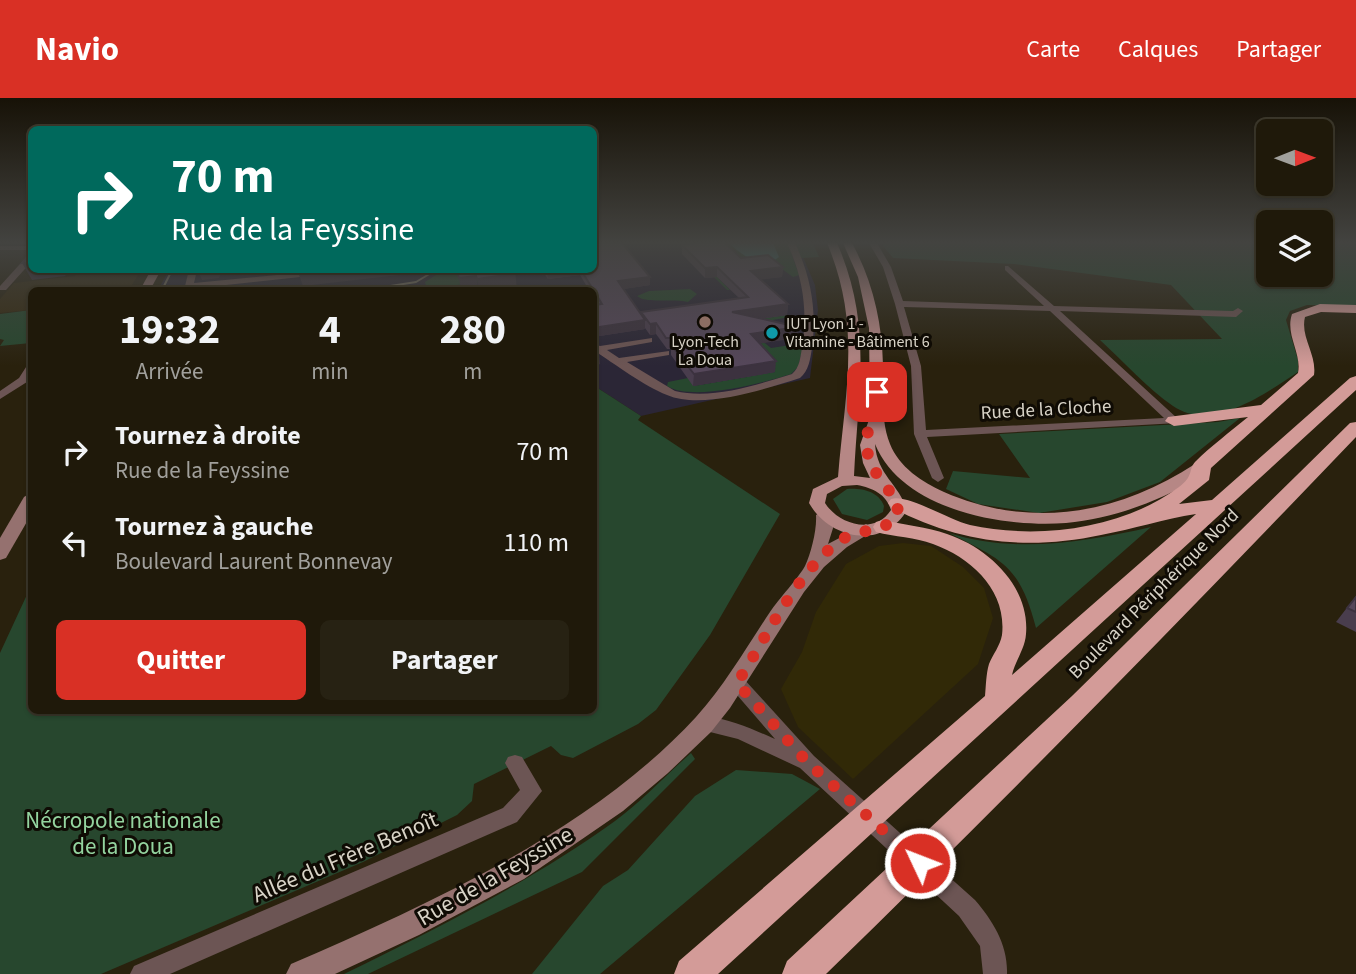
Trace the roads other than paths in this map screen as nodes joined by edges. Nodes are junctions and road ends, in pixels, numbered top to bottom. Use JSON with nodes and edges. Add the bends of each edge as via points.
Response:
{"nodes":[{"id":1,"x":7,"y":284,"type":"edge"},
{"id":2,"x":807,"y":284,"type":"edge"},
{"id":3,"x":848,"y":284,"type":"edge"},
{"id":4,"x":866,"y":284,"type":"edge"},
{"id":5,"x":893,"y":284,"type":"edge"},
{"id":6,"x":1025,"y":284,"type":"edge"},
{"id":7,"x":3,"y":288,"type":"dead end"},
{"id":8,"x":900,"y":304,"type":"junction"},
{"id":9,"x":1053,"y":309,"type":"junction"},
{"id":10,"x":1356,"y":309,"type":"edge"},
{"id":11,"x":1238,"y":311,"type":"dead end"},
{"id":12,"x":649,"y":340,"type":"dead end"},
{"id":13,"x":597,"y":348,"type":"edge"},
{"id":14,"x":597,"y":349,"type":"edge"},
{"id":15,"x":665,"y":353,"type":"dead end"},
{"id":16,"x":617,"y":361,"type":"junction"},
{"id":17,"x":28,"y":371,"type":"edge"},
{"id":18,"x":1356,"y":381,"type":"edge"},
{"id":19,"x":28,"y":384,"type":"edge"},
{"id":20,"x":0,"y":386,"type":"edge"},
{"id":21,"x":15,"y":386,"type":"junction"},
{"id":22,"x":0,"y":396,"type":"edge"},
{"id":23,"x":1265,"y":410,"type":"junction"},
{"id":24,"x":877,"y":416,"type":"junction"},
{"id":25,"x":1174,"y":421,"type":"junction"},
{"id":26,"x":1356,"y":427,"type":"edge"},
{"id":27,"x":920,"y":434,"type":"junction"},
{"id":28,"x":1201,"y":467,"type":"junction"},
{"id":29,"x":938,"y":478,"type":"dead end"},
{"id":30,"x":846,"y":480,"type":"junction"},
{"id":31,"x":892,"y":496,"type":"junction"},
{"id":32,"x":28,"y":504,"type":"edge"},
{"id":33,"x":1215,"y":506,"type":"junction"},
{"id":34,"x":824,"y":515,"type":"junction"},
{"id":35,"x":1128,"y":522,"type":"junction"},
{"id":36,"x":874,"y":528,"type":"junction"},
{"id":37,"x":0,"y":554,"type":"edge"},
{"id":38,"x":814,"y":564,"type":"junction"},
{"id":39,"x":737,"y":683,"type":"junction"},
{"id":40,"x":997,"y":702,"type":"junction"},
{"id":41,"x":704,"y":724,"type":"junction"},
{"id":42,"x":807,"y":762,"type":"junction"},
{"id":43,"x":515,"y":763,"type":"dead end"},
{"id":44,"x":142,"y":974,"type":"edge"},
{"id":45,"x":301,"y":974,"type":"edge"},
{"id":46,"x":692,"y":974,"type":"edge"},
{"id":47,"x":800,"y":974,"type":"edge"},
{"id":48,"x":995,"y":974,"type":"edge"}],
"edges":[{"from":1,"to":7,"type":"street"},
{"from":2,"to":16,"type":"street","via":[[811,317],[799,374],[689,397],[671,393]]},
{"from":3,"to":30,"type":"main road","via":[[857,325],[857,367]]},
{"from":4,"to":24,"type":"main road","via":[[876,322]]},
{"from":5,"to":8,"type":"street"},
{"from":6,"to":9,"type":"street"},
{"from":8,"to":9,"type":"street"},
{"from":8,"to":27,"type":"street","via":[[916,366]]},
{"from":9,"to":11,"type":"street"},
{"from":9,"to":25,"type":"street"},
{"from":10,"to":23,"type":"highway","via":[[1320,308],[1300,314],[1296,322],[1308,364],[1306,375]]},
{"from":12,"to":13,"type":"street"},
{"from":14,"to":16,"type":"street"},
{"from":15,"to":16,"type":"street"},
{"from":17,"to":21,"type":"street"},
{"from":18,"to":33,"type":"highway","name":"Boulevard Périphérique Nord"},
{"from":19,"to":21,"type":"street"},
{"from":20,"to":21,"type":"street"},
{"from":21,"to":22,"type":"street"},
{"from":23,"to":25,"type":"highway"},
{"from":23,"to":28,"type":"highway"},
{"from":24,"to":28,"type":"main road","via":[[883,447],[910,479],[951,502],[986,513],[1050,518],[1100,511],[1172,487]]},
{"from":24,"to":31,"type":"main road","via":[[866,440],[869,463]]},
{"from":25,"to":27,"type":"street","name":"Rue de la Cloche"},
{"from":26,"to":47,"type":"highway","name":"Boulevard Périphérique Nord","via":[[987,797]]},
{"from":27,"to":29,"type":"street"},
{"from":28,"to":35,"type":"highway","via":[[1202,476],[1182,495]]},
{"from":30,"to":31,"type":"main road","via":[[867,482]]},
{"from":30,"to":34,"type":"main road","via":[[819,492],[817,503]]},
{"from":31,"to":35,"type":"highway","via":[[937,524],[989,536],[1045,536]]},
{"from":31,"to":36,"type":"main road","via":[[897,517]]},
{"from":32,"to":37,"type":"street"},
{"from":33,"to":35,"type":"highway","via":[[1184,508]]},
{"from":33,"to":40,"type":"highway","name":"Boulevard Périphérique Nord"},
{"from":34,"to":36,"type":"main road","via":[[838,524]]},
{"from":34,"to":38,"type":"street","name":"Rue de la Feyssine"},
{"from":36,"to":38,"type":"street","name":"Rue de la Feyssine","via":[[842,538]]},
{"from":36,"to":40,"type":"highway","via":[[940,539],[983,564],[1003,586],[1015,623],[1002,664]]},
{"from":38,"to":39,"type":"street","name":"Rue de la Feyssine"},
{"from":39,"to":41,"type":"street","name":"Rue de la Feyssine"},
{"from":39,"to":42,"type":"street"},
{"from":40,"to":46,"type":"highway","name":"Boulevard Périphérique Nord"},
{"from":41,"to":42,"type":"street","via":[[741,732]]},
{"from":41,"to":45,"type":"street","name":"Rue de la Feyssine","via":[[645,778],[530,861],[362,948]]},
{"from":42,"to":48,"type":"street","via":[[960,900],[981,924],[997,963]]},
{"from":43,"to":44,"type":"street","name":"Allée du Frère Benoît","via":[[532,791],[510,815]]}]}
